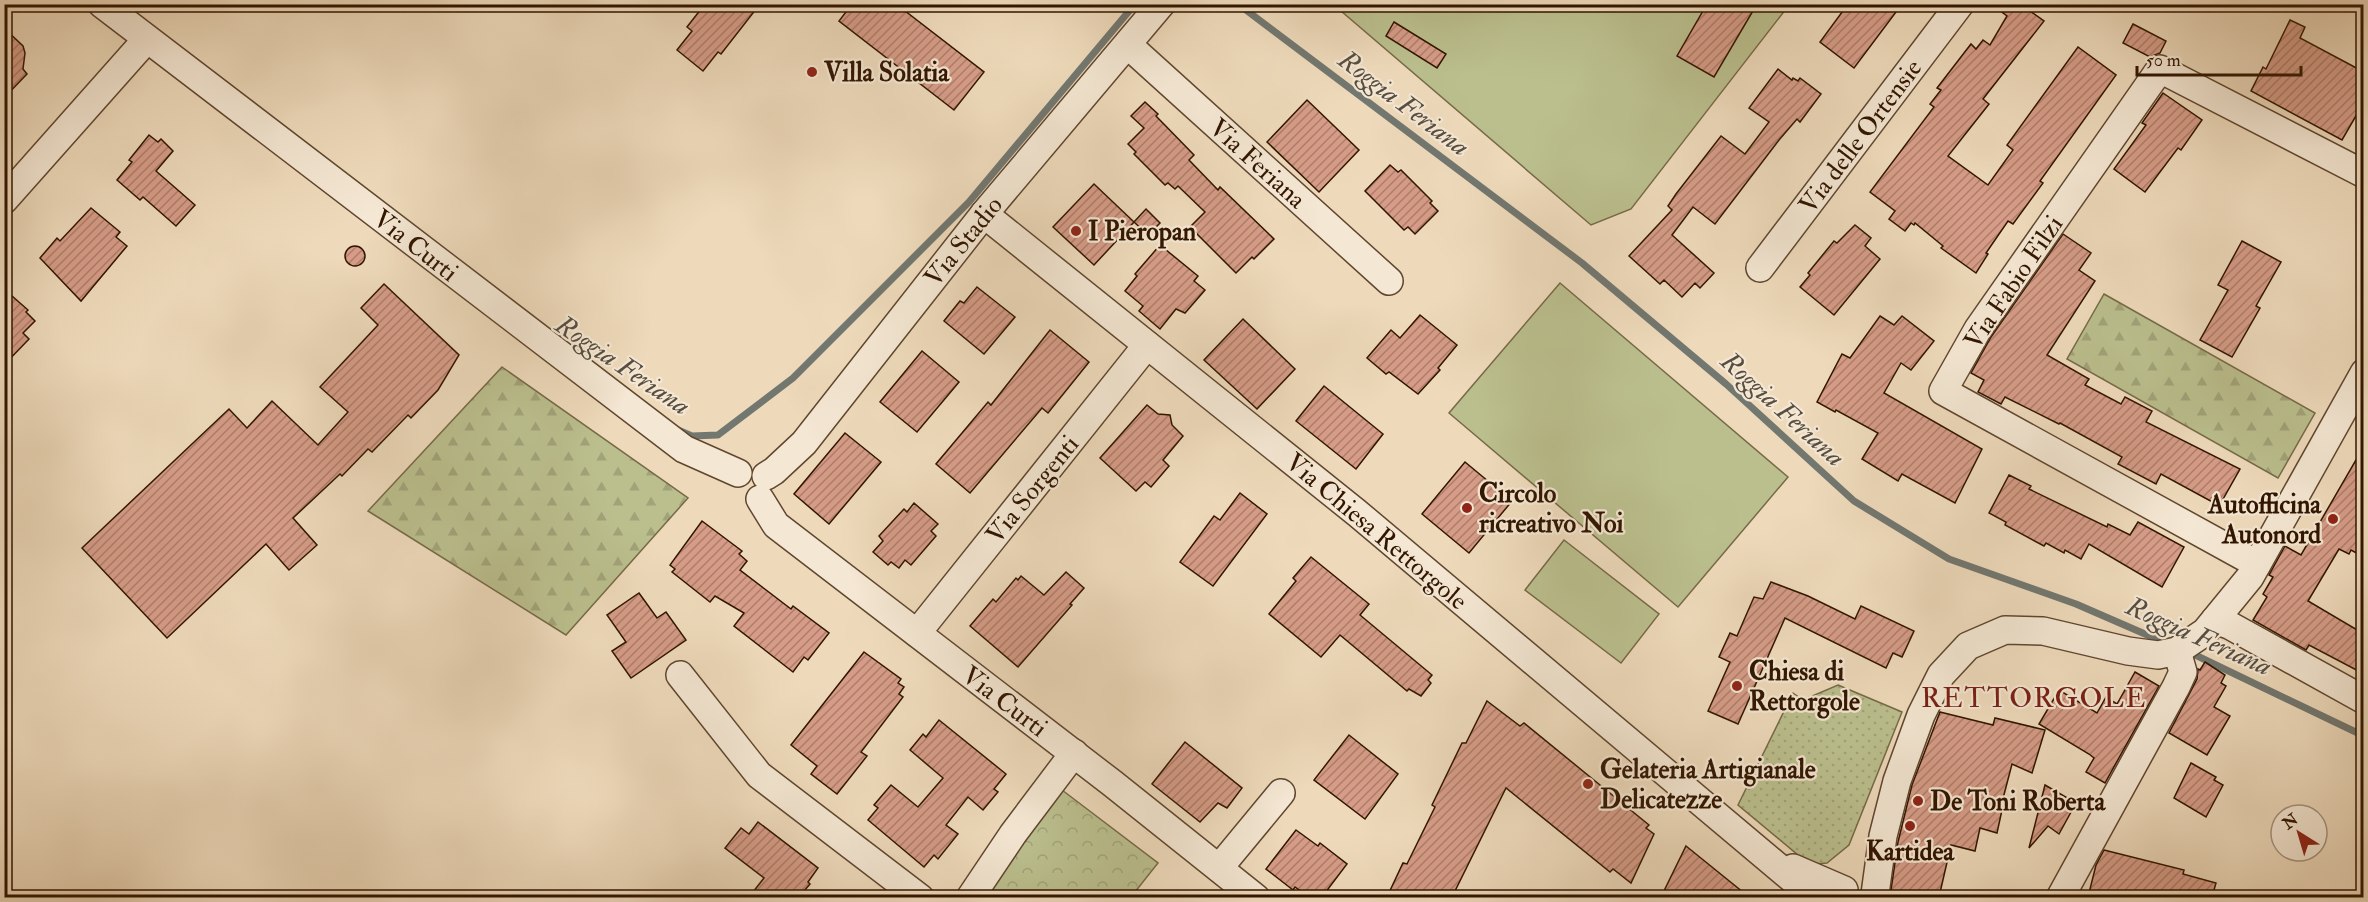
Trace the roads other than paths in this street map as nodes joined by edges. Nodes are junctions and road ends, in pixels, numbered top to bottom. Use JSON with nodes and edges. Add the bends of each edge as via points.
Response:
{"nodes":[{"id":1,"x":102,"y":4,"type":"edge"},
{"id":2,"x":1161,"y":4,"type":"edge"},
{"id":3,"x":1960,"y":4,"type":"edge"},
{"id":4,"x":147,"y":39,"type":"junction"},
{"id":5,"x":1128,"y":45,"type":"junction"},
{"id":6,"x":2364,"y":174,"type":"edge"},
{"id":7,"x":4,"y":200,"type":"edge"},
{"id":8,"x":984,"y":214,"type":"junction"},
{"id":9,"x":1760,"y":268,"type":"dead end"},
{"id":10,"x":1389,"y":281,"type":"dead end"},
{"id":11,"x":1147,"y":345,"type":"junction"},
{"id":12,"x":2364,"y":373,"type":"edge"},
{"id":13,"x":763,"y":487,"type":"junction"},
{"id":14,"x":2256,"y":564,"type":"junction"},
{"id":15,"x":2210,"y":626,"type":"junction"},
{"id":16,"x":917,"y":633,"type":"junction"},
{"id":17,"x":2177,"y":651,"type":"junction"},
{"id":18,"x":680,"y":675,"type":"dead end"},
{"id":19,"x":2364,"y":700,"type":"edge"},
{"id":20,"x":1074,"y":753,"type":"junction"},
{"id":21,"x":1281,"y":793,"type":"dead end"},
{"id":22,"x":1764,"y":856,"type":"junction"},
{"id":23,"x":1219,"y":868,"type":"junction"},
{"id":24,"x":1857,"y":893,"type":"edge"},
{"id":25,"x":920,"y":897,"type":"edge"},
{"id":26,"x":970,"y":897,"type":"edge"},
{"id":27,"x":1256,"y":897,"type":"edge"},
{"id":28,"x":1815,"y":897,"type":"edge"},
{"id":29,"x":2060,"y":897,"type":"edge"}],
"edges":[{"from":1,"to":4,"type":"street","name":"Via Curti"},
{"from":2,"to":5,"type":"street","name":"Via Stadio"},
{"from":3,"to":9,"type":"street","name":"Via delle Ortensie"},
{"from":4,"to":7,"type":"street"},
{"from":4,"to":13,"type":"street","name":"Via Curti","via":[[684,449],[738,473],[734,483],[736,494],[745,501],[755,502]]},
{"from":5,"to":8,"type":"street","name":"Via Stadio"},
{"from":5,"to":10,"type":"street","name":"Via Feriana"},
{"from":6,"to":14,"type":"street","name":"Via Fabio Filzi","via":[[2160,69],[1978,329],[1943,392]]},
{"from":8,"to":11,"type":"street","name":"Via Chiesa Rettorgole"},
{"from":8,"to":13,"type":"street","name":"Via Stadio","via":[[804,443]]},
{"from":11,"to":16,"type":"street","name":"Via Sorgenti"},
{"from":11,"to":22,"type":"street","name":"Via Chiesa Rettorgole","via":[[1357,513]]},
{"from":12,"to":14,"type":"street"},
{"from":13,"to":16,"type":"street","name":"Via Curti","via":[[776,525]]},
{"from":14,"to":15,"type":"street"},
{"from":15,"to":17,"type":"street"},
{"from":15,"to":19,"type":"street","via":[[2229,625]]},
{"from":16,"to":20,"type":"street","name":"Via Curti"},
{"from":17,"to":24,"type":"street","via":[[2158,655],[2043,631],[2005,630],[1968,646],[1941,675],[1921,715],[1897,781],[1883,836]]},
{"from":17,"to":29,"type":"street","via":[[2183,672]]},
{"from":18,"to":25,"type":"street","via":[[759,775]]},
{"from":20,"to":23,"type":"street","name":"Via Curti"},
{"from":20,"to":26,"type":"street"},
{"from":21,"to":23,"type":"street"},
{"from":22,"to":24,"type":"street","name":"Via Chiesa Rettorgole"},
{"from":22,"to":28,"type":"street","name":"Via Chiesa Rettorgole"},
{"from":23,"to":27,"type":"street","name":"Via Curti"}]}
